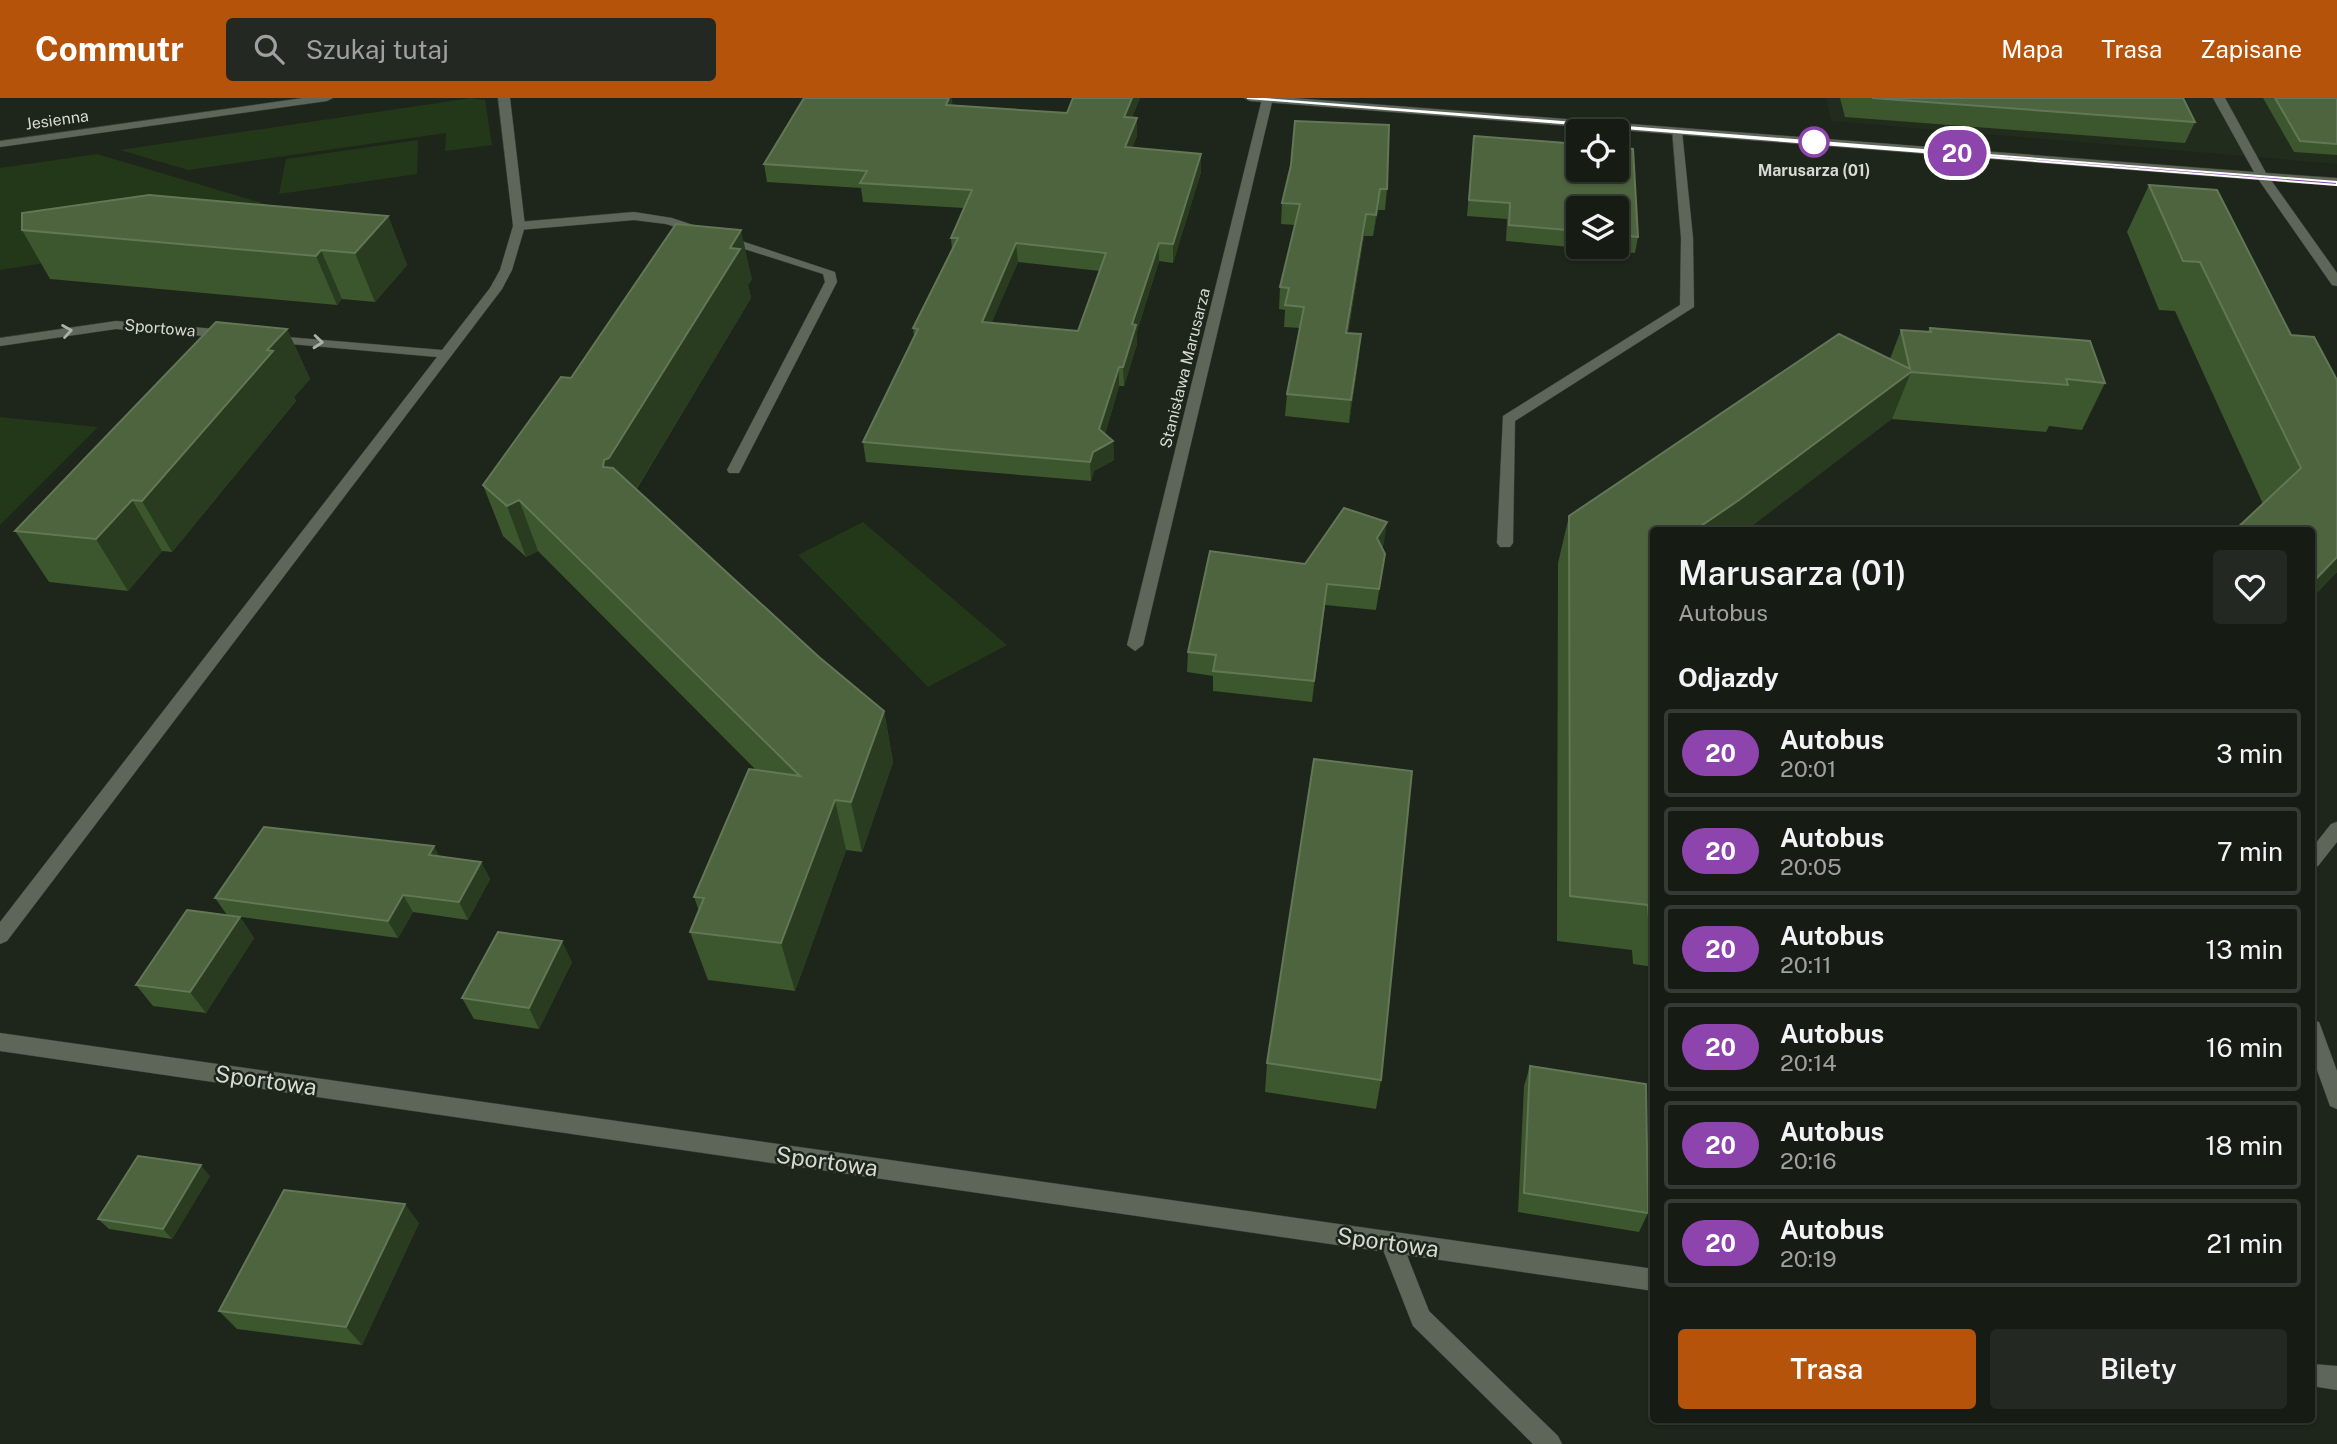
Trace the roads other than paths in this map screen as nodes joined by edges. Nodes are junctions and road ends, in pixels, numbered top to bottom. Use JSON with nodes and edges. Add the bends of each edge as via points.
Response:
{"nodes":[{"id":1,"x":327,"y":98,"type":"edge"},
{"id":2,"x":504,"y":98,"type":"edge"},
{"id":3,"x":1250,"y":98,"type":"edge"},
{"id":4,"x":2219,"y":98,"type":"edge"},
{"id":5,"x":1268,"y":99,"type":"edge"},
{"id":6,"x":1676,"y":131,"type":"junction"},
{"id":7,"x":0,"y":144,"type":"edge"},
{"id":8,"x":2262,"y":176,"type":"junction"},
{"id":9,"x":2337,"y":182,"type":"edge"},
{"id":10,"x":519,"y":226,"type":"junction"},
{"id":11,"x":2337,"y":282,"type":"edge"},
{"id":12,"x":0,"y":342,"type":"edge"},
{"id":13,"x":446,"y":354,"type":"junction"},
{"id":14,"x":734,"y":470,"type":"dead end"},
{"id":15,"x":1505,"y":543,"type":"dead end"},
{"id":16,"x":1135,"y":645,"type":"dead end"},
{"id":17,"x":2337,"y":829,"type":"edge"},
{"id":18,"x":2315,"y":857,"type":"edge"},
{"id":19,"x":0,"y":936,"type":"edge"},
{"id":20,"x":2315,"y":1037,"type":"edge"},
{"id":21,"x":0,"y":1042,"type":"edge"},
{"id":22,"x":2337,"y":1100,"type":"edge"},
{"id":23,"x":1391,"y":1242,"type":"junction"},
{"id":24,"x":1650,"y":1279,"type":"edge"},
{"id":25,"x":2315,"y":1375,"type":"edge"},
{"id":26,"x":2337,"y":1378,"type":"edge"},
{"id":27,"x":1550,"y":1444,"type":"edge"}],
"edges":[{"from":1,"to":7,"type":"street","name":"Jesienna"},
{"from":2,"to":10,"type":"street"},
{"from":3,"to":5,"type":"street"},
{"from":4,"to":8,"type":"street"},
{"from":5,"to":6,"type":"street"},
{"from":5,"to":16,"type":"street","name":"Stanisława Marusarza"},
{"from":6,"to":8,"type":"street"},
{"from":6,"to":15,"type":"street","via":[[1687,238],[1687,307],[1508,419]]},
{"from":8,"to":9,"type":"street"},
{"from":8,"to":11,"type":"street"},
{"from":10,"to":13,"type":"street","via":[[496,289]]},
{"from":10,"to":14,"type":"street","via":[[634,216],[667,221],[829,272],[831,282]]},
{"from":12,"to":13,"type":"street","name":"Sportowa","one_way":true,"via":[[116,325]]},
{"from":13,"to":19,"type":"street"},
{"from":17,"to":18,"type":"street"},
{"from":20,"to":22,"type":"street"},
{"from":21,"to":23,"type":"street","name":"Sportowa"},
{"from":23,"to":24,"type":"street","name":"Sportowa"},
{"from":23,"to":27,"type":"street","via":[[1421,1318]]},
{"from":25,"to":26,"type":"street"}]}
